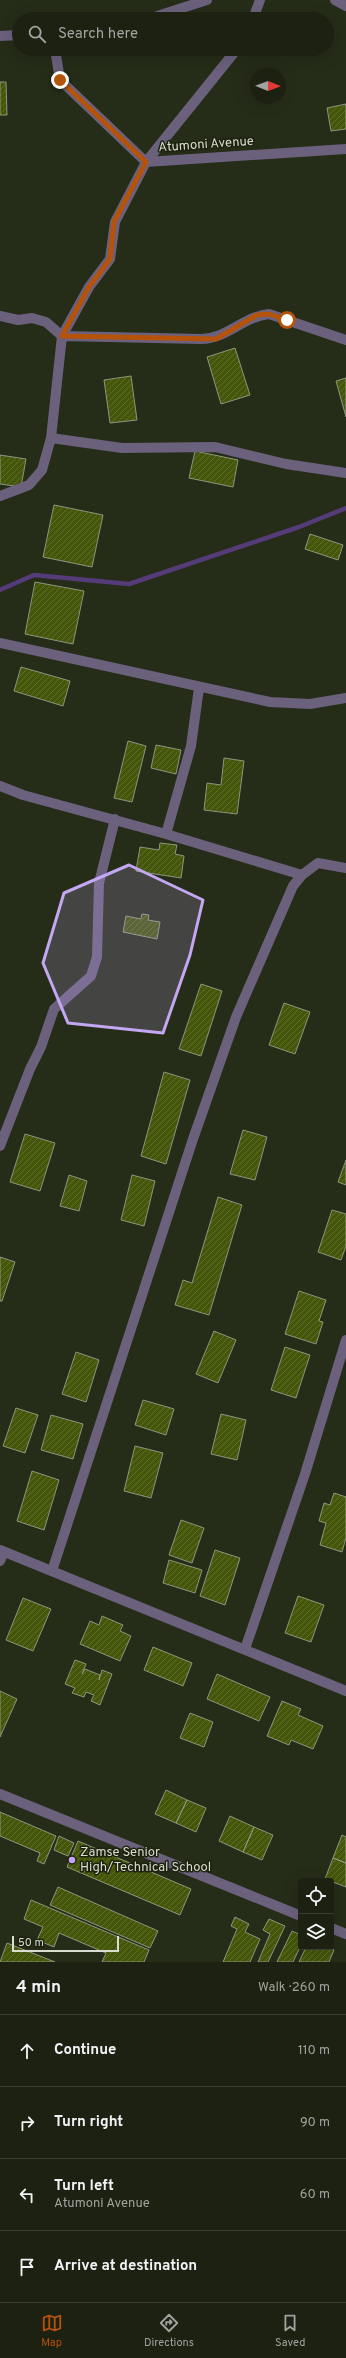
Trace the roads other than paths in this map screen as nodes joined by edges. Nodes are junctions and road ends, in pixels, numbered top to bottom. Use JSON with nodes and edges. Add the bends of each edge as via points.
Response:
{"nodes":[{"id":1,"x":207,"y":0,"type":"edge"},
{"id":2,"x":260,"y":0,"type":"edge"},
{"id":3,"x":335,"y":0,"type":"edge"},
{"id":4,"x":346,"y":6,"type":"edge"},
{"id":5,"x":170,"y":12,"type":"edge"},
{"id":6,"x":256,"y":12,"type":"edge"},
{"id":7,"x":12,"y":35,"type":"edge"},
{"id":8,"x":0,"y":36,"type":"edge"},
{"id":9,"x":56,"y":56,"type":"edge"},
{"id":10,"x":231,"y":56,"type":"edge"},
{"id":11,"x":346,"y":149,"type":"edge"},
{"id":12,"x":146,"y":162,"type":"junction"},
{"id":13,"x":0,"y":316,"type":"edge"},
{"id":14,"x":62,"y":336,"type":"junction"},
{"id":15,"x":346,"y":340,"type":"edge"},
{"id":16,"x":51,"y":438,"type":"junction"},
{"id":17,"x":346,"y":472,"type":"edge"},
{"id":18,"x":0,"y":496,"type":"edge"},
{"id":19,"x":0,"y":643,"type":"edge"},
{"id":20,"x":199,"y":688,"type":"junction"},
{"id":21,"x":346,"y":698,"type":"edge"},
{"id":22,"x":0,"y":786,"type":"edge"},
{"id":23,"x":115,"y":819,"type":"junction"},
{"id":24,"x":166,"y":834,"type":"junction"},
{"id":25,"x":346,"y":868,"type":"edge"},
{"id":26,"x":302,"y":874,"type":"junction"},
{"id":27,"x":0,"y":1146,"type":"edge"},
{"id":28,"x":346,"y":1340,"type":"edge"},
{"id":29,"x":1,"y":1554,"type":"edge"},
{"id":30,"x":52,"y":1571,"type":"junction"},
{"id":31,"x":245,"y":1649,"type":"junction"},
{"id":32,"x":346,"y":1690,"type":"edge"},
{"id":33,"x":0,"y":1794,"type":"edge"},
{"id":34,"x":298,"y":1915,"type":"edge"},
{"id":35,"x":334,"y":1929,"type":"edge"},
{"id":36,"x":346,"y":1934,"type":"edge"}],
"edges":[{"from":1,"to":5,"type":"street"},
{"from":2,"to":6,"type":"street"},
{"from":3,"to":4,"type":"street"},
{"from":7,"to":8,"type":"street"},
{"from":9,"to":12,"type":"street","name":"Atumoni Avenue","via":[[60,80]]},
{"from":10,"to":12,"type":"street"},
{"from":11,"to":12,"type":"street","name":"Atumoni Avenue"},
{"from":12,"to":14,"type":"street","via":[[114,222],[110,259],[89,287]]},
{"from":13,"to":14,"type":"street","via":[[18,320],[32,318],[46,322]]},
{"from":14,"to":15,"type":"street","via":[[216,339],[257,315],[269,314]]},
{"from":14,"to":16,"type":"street"},
{"from":16,"to":17,"type":"street","via":[[122,448],[215,447],[286,464]]},
{"from":16,"to":18,"type":"street","via":[[42,470],[29,485]]},
{"from":19,"to":20,"type":"street"},
{"from":20,"to":21,"type":"street","via":[[270,702],[310,704]]},
{"from":20,"to":24,"type":"street","via":[[191,746]]},
{"from":22,"to":23,"type":"street","via":[[23,795]]},
{"from":23,"to":24,"type":"street"},
{"from":23,"to":27,"type":"street","via":[[100,883],[96,957],[90,976],[54,1009]]},
{"from":24,"to":26,"type":"street"},
{"from":25,"to":26,"type":"street","via":[[318,863]]},
{"from":26,"to":30,"type":"street","via":[[293,886],[233,1024]]},
{"from":28,"to":31,"type":"street","via":[[305,1474]]},
{"from":29,"to":30,"type":"street"},
{"from":30,"to":31,"type":"street"},
{"from":31,"to":32,"type":"street"},
{"from":33,"to":34,"type":"street"},
{"from":35,"to":36,"type":"street"}]}
